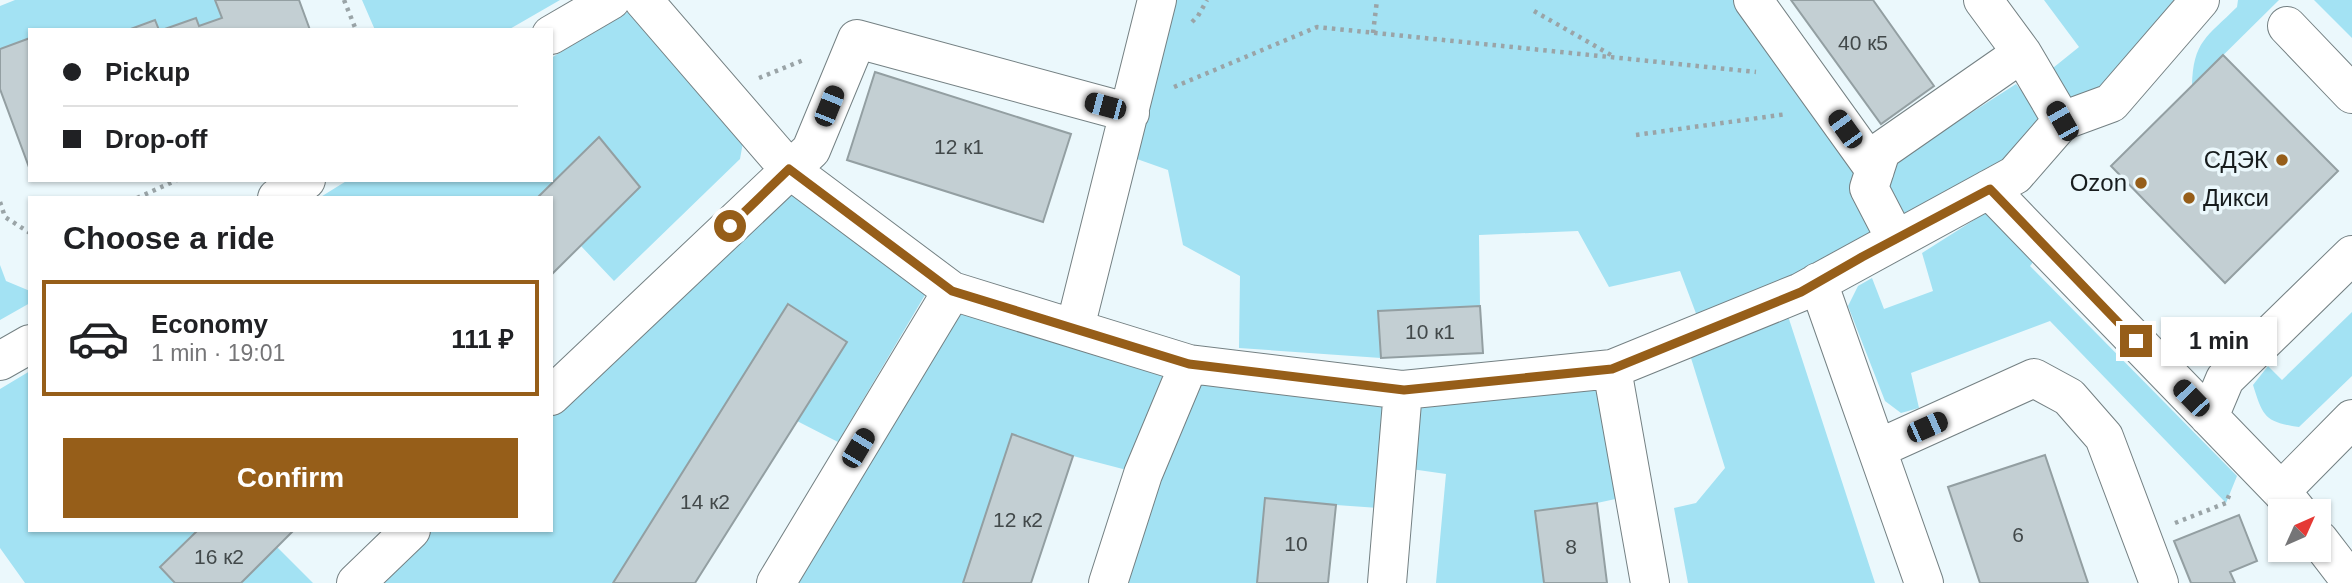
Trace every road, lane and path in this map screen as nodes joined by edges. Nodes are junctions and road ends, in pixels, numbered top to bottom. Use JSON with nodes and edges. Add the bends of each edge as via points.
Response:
{"nodes":[{"id":1,"x":344,"y":0,"type":"edge"},
{"id":2,"x":611,"y":0,"type":"edge"},
{"id":3,"x":643,"y":0,"type":"edge"},
{"id":4,"x":1157,"y":0,"type":"edge"},
{"id":5,"x":1377,"y":0,"type":"edge"},
{"id":6,"x":1753,"y":0,"type":"edge"},
{"id":7,"x":1983,"y":0,"type":"edge"},
{"id":8,"x":2200,"y":0,"type":"edge"},
{"id":9,"x":1534,"y":11,"type":"dead end"},
{"id":10,"x":2287,"y":26,"type":"dead end"},
{"id":11,"x":355,"y":28,"type":"edge"},
{"id":12,"x":1373,"y":33,"type":"junction"},
{"id":13,"x":553,"y":34,"type":"edge"},
{"id":14,"x":2022,"y":53,"type":"junction"},
{"id":15,"x":1615,"y":58,"type":"junction"},
{"id":16,"x":1808,"y":77,"type":"junction"},
{"id":17,"x":2352,"y":94,"type":"edge"},
{"id":18,"x":1830,"y":108,"type":"junction"},
{"id":19,"x":1130,"y":109,"type":"junction"},
{"id":20,"x":2062,"y":121,"type":"junction"},
{"id":21,"x":1636,"y":135,"type":"dead end"},
{"id":22,"x":789,"y":169,"type":"junction"},
{"id":23,"x":1875,"y":170,"type":"junction"},
{"id":24,"x":173,"y":182,"type":"edge"},
{"id":25,"x":303,"y":182,"type":"edge"},
{"id":26,"x":1990,"y":189,"type":"junction"},
{"id":27,"x":141,"y":196,"type":"edge"},
{"id":28,"x":280,"y":196,"type":"edge"},
{"id":29,"x":0,"y":202,"type":"edge"},
{"id":30,"x":28,"y":232,"type":"edge"},
{"id":31,"x":1896,"y":240,"type":"junction"},
{"id":32,"x":2352,"y":255,"type":"edge"},
{"id":33,"x":1818,"y":282,"type":"junction"},
{"id":34,"x":952,"y":291,"type":"junction"},
{"id":35,"x":1075,"y":328,"type":"junction"},
{"id":36,"x":28,"y":345,"type":"edge"},
{"id":37,"x":0,"y":361,"type":"edge"},
{"id":38,"x":1189,"y":364,"type":"junction"},
{"id":39,"x":1612,"y":369,"type":"junction"},
{"id":40,"x":1404,"y":390,"type":"junction"},
{"id":41,"x":553,"y":394,"type":"edge"},
{"id":42,"x":2209,"y":417,"type":"junction"},
{"id":43,"x":2352,"y":419,"type":"edge"},
{"id":44,"x":1877,"y":449,"type":"junction"},
{"id":45,"x":2250,"y":460,"type":"junction"},
{"id":46,"x":2287,"y":499,"type":"edge"},
{"id":47,"x":2291,"y":499,"type":"edge"},
{"id":48,"x":409,"y":532,"type":"edge"},
{"id":49,"x":2141,"y":536,"type":"junction"},
{"id":50,"x":2331,"y":556,"type":"edge"},
{"id":51,"x":356,"y":583,"type":"edge"},
{"id":52,"x":776,"y":583,"type":"edge"},
{"id":53,"x":1108,"y":583,"type":"edge"},
{"id":54,"x":1387,"y":583,"type":"edge"},
{"id":55,"x":1650,"y":583,"type":"edge"},
{"id":56,"x":1924,"y":583,"type":"edge"},
{"id":57,"x":2159,"y":583,"type":"edge"},
{"id":58,"x":2352,"y":583,"type":"edge"}],
"edges":[{"from":1,"to":11,"type":"path"},
{"from":2,"to":13,"type":"lane"},
{"from":3,"to":22,"type":"lane"},
{"from":4,"to":19,"type":"lane"},
{"from":5,"to":12,"type":"path"},
{"from":6,"to":16,"type":"lane"},
{"from":7,"to":14,"type":"lane"},
{"from":8,"to":20,"type":"lane","via":[[2111,103]]},
{"from":9,"to":15,"type":"path"},
{"from":10,"to":17,"type":"lane"},
{"from":12,"to":15,"type":"path"},
{"from":12,"to":19,"type":"path","via":[[1317,27]]},
{"from":14,"to":20,"type":"lane"},
{"from":14,"to":23,"type":"lane","via":[[1881,151]]},
{"from":15,"to":16,"type":"path"},
{"from":16,"to":18,"type":"lane"},
{"from":18,"to":21,"type":"path"},
{"from":18,"to":23,"type":"lane"},
{"from":19,"to":22,"type":"lane","via":[[857,39],[811,150]]},
{"from":19,"to":35,"type":"lane"},
{"from":20,"to":26,"type":"lane","via":[[2014,175]]},
{"from":22,"to":34,"type":"lane"},
{"from":22,"to":41,"type":"lane"},
{"from":23,"to":31,"type":"lane","via":[[1869,188]]},
{"from":24,"to":27,"type":"path"},
{"from":25,"to":28,"type":"lane"},
{"from":26,"to":31,"type":"lane"},
{"from":26,"to":42,"type":"lane"},
{"from":29,"to":30,"type":"path","via":[[5,217]]},
{"from":31,"to":33,"type":"lane"},
{"from":32,"to":42,"type":"lane","via":[[2225,379]]},
{"from":33,"to":39,"type":"lane"},
{"from":33,"to":44,"type":"lane"},
{"from":34,"to":35,"type":"lane"},
{"from":34,"to":52,"type":"lane"},
{"from":35,"to":38,"type":"lane"},
{"from":36,"to":37,"type":"lane"},
{"from":38,"to":40,"type":"lane"},
{"from":38,"to":53,"type":"lane","via":[[1143,474]]},
{"from":39,"to":40,"type":"lane"},
{"from":39,"to":55,"type":"lane"},
{"from":40,"to":54,"type":"lane"},
{"from":42,"to":45,"type":"lane"},
{"from":43,"to":47,"type":"lane"},
{"from":44,"to":49,"type":"lane","via":[[2035,378],[2069,397],[2104,437]]},
{"from":44,"to":56,"type":"lane"},
{"from":45,"to":46,"type":"lane"},
{"from":45,"to":49,"type":"path","via":[[2236,476],[2226,503]]},
{"from":48,"to":51,"type":"lane"},
{"from":49,"to":57,"type":"lane"},
{"from":50,"to":58,"type":"lane"}]}
